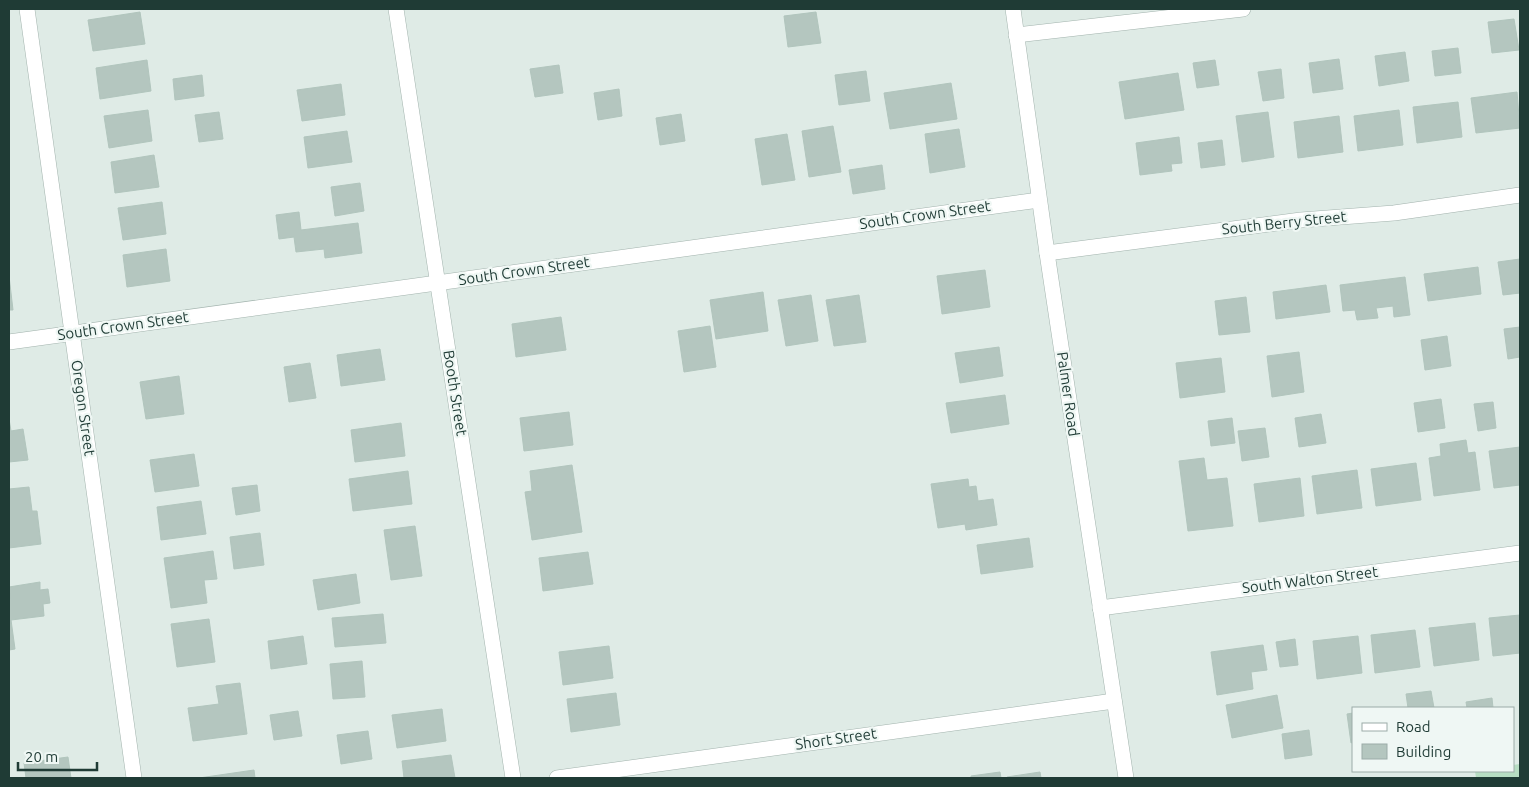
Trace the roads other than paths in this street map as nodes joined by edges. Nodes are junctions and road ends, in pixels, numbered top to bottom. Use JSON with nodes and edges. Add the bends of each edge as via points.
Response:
{"nodes":[{"id":1,"x":28,"y":9,"type":"edge"},
{"id":2,"x":396,"y":9,"type":"edge"},
{"id":3,"x":1013,"y":9,"type":"edge"},
{"id":4,"x":1243,"y":9,"type":"edge"},
{"id":5,"x":1016,"y":35,"type":"junction"},
{"id":6,"x":1520,"y":195,"type":"edge"},
{"id":7,"x":1039,"y":200,"type":"junction"},
{"id":8,"x":1047,"y":253,"type":"junction"},
{"id":9,"x":438,"y":282,"type":"junction"},
{"id":10,"x":72,"y":333,"type":"junction"},
{"id":11,"x":9,"y":342,"type":"edge"},
{"id":12,"x":1520,"y":553,"type":"edge"},
{"id":13,"x":1100,"y":608,"type":"junction"},
{"id":14,"x":1114,"y":700,"type":"junction"},
{"id":15,"x":134,"y":778,"type":"edge"},
{"id":16,"x":513,"y":778,"type":"edge"},
{"id":17,"x":557,"y":778,"type":"edge"},
{"id":18,"x":1126,"y":778,"type":"edge"}],
"edges":[{"from":1,"to":10,"type":"street","name":"Oregon Street"},
{"from":2,"to":9,"type":"street","name":"Booth Street"},
{"from":3,"to":5,"type":"street","name":"Palmer Road"},
{"from":4,"to":5,"type":"street"},
{"from":5,"to":7,"type":"street","name":"Palmer Road"},
{"from":6,"to":8,"type":"street","name":"South Berry Street","via":[[1394,213],[1301,220]]},
{"from":7,"to":8,"type":"street","name":"Palmer Road"},
{"from":7,"to":9,"type":"street","name":"South Crown Street"},
{"from":8,"to":13,"type":"street","name":"Palmer Road"},
{"from":9,"to":10,"type":"street","name":"South Crown Street"},
{"from":9,"to":16,"type":"street","name":"Booth Street"},
{"from":10,"to":11,"type":"street","name":"South Crown Street"},
{"from":10,"to":15,"type":"street","name":"Oregon Street"},
{"from":12,"to":13,"type":"street","name":"South Walton Street"},
{"from":13,"to":14,"type":"street","name":"Palmer Road"},
{"from":14,"to":17,"type":"street","name":"Short Street"},
{"from":14,"to":18,"type":"street","name":"Palmer Road"}]}
